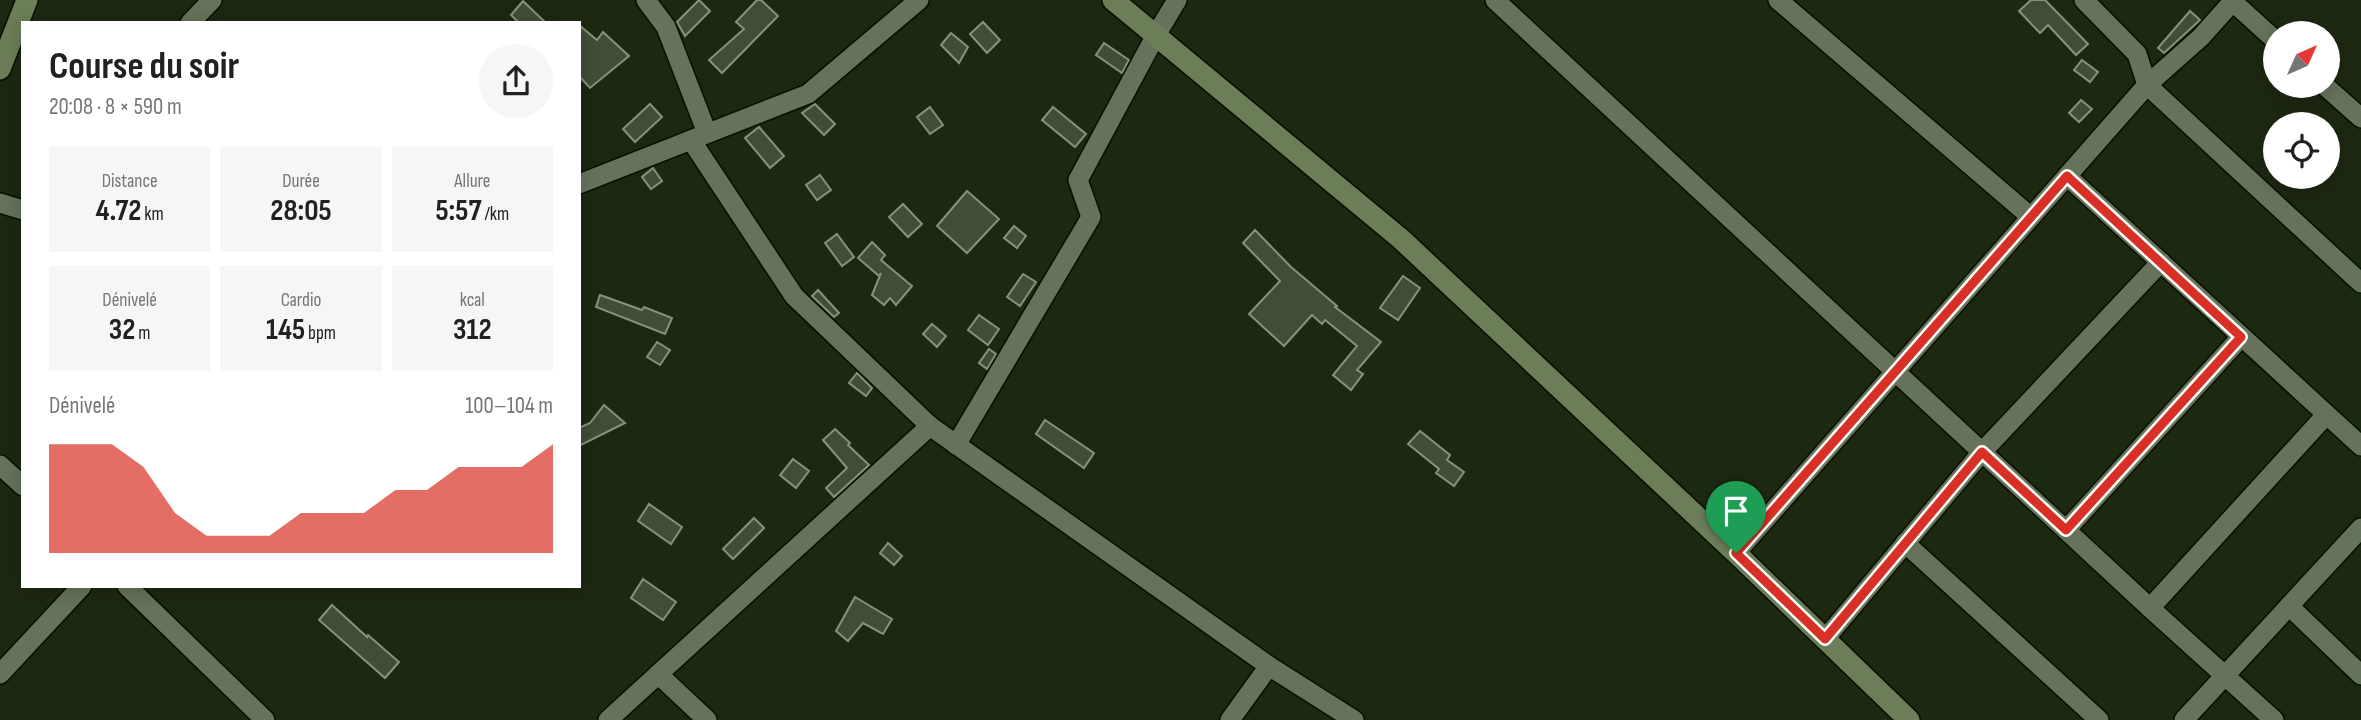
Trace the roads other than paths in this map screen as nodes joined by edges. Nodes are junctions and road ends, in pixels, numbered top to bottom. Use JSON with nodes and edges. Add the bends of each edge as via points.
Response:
{"nodes":[{"id":1,"x":27,"y":0,"type":"edge"},
{"id":2,"x":212,"y":0,"type":"edge"},
{"id":3,"x":646,"y":0,"type":"edge"},
{"id":4,"x":919,"y":0,"type":"edge"},
{"id":5,"x":1113,"y":0,"type":"edge"},
{"id":6,"x":1177,"y":0,"type":"edge"},
{"id":7,"x":1495,"y":0,"type":"edge"},
{"id":8,"x":1778,"y":0,"type":"edge"},
{"id":9,"x":2084,"y":0,"type":"edge"},
{"id":10,"x":2233,"y":1,"type":"edge"},
{"id":11,"x":192,"y":21,"type":"edge"},
{"id":12,"x":2263,"y":29,"type":"edge"},
{"id":13,"x":1156,"y":35,"type":"junction"},
{"id":14,"x":0,"y":69,"type":"edge"},
{"id":15,"x":2147,"y":85,"type":"junction"},
{"id":16,"x":2338,"y":98,"type":"edge"},
{"id":17,"x":2361,"y":118,"type":"edge"},
{"id":18,"x":699,"y":136,"type":"junction"},
{"id":19,"x":2067,"y":176,"type":"junction"},
{"id":20,"x":581,"y":183,"type":"edge"},
{"id":21,"x":2031,"y":216,"type":"junction"},
{"id":22,"x":2161,"y":262,"type":"junction"},
{"id":23,"x":2361,"y":283,"type":"edge"},
{"id":24,"x":2241,"y":337,"type":"junction"},
{"id":25,"x":1895,"y":372,"type":"junction"},
{"id":26,"x":2326,"y":415,"type":"junction"},
{"id":27,"x":930,"y":426,"type":"junction"},
{"id":28,"x":956,"y":445,"type":"junction"},
{"id":29,"x":2361,"y":446,"type":"edge"},
{"id":30,"x":1982,"y":452,"type":"junction"},
{"id":31,"x":0,"y":464,"type":"edge"},
{"id":32,"x":21,"y":484,"type":"edge"},
{"id":33,"x":2361,"y":528,"type":"edge"},
{"id":34,"x":2066,"y":530,"type":"junction"},
{"id":35,"x":1905,"y":543,"type":"junction"},
{"id":36,"x":1736,"y":553,"type":"junction"},
{"id":37,"x":80,"y":588,"type":"edge"},
{"id":38,"x":129,"y":588,"type":"edge"},
{"id":39,"x":2289,"y":606,"type":"junction"},
{"id":40,"x":2150,"y":608,"type":"junction"},
{"id":41,"x":1825,"y":639,"type":"junction"},
{"id":42,"x":1269,"y":666,"type":"junction"},
{"id":43,"x":0,"y":674,"type":"edge"},
{"id":44,"x":658,"y":674,"type":"junction"},
{"id":45,"x":2361,"y":675,"type":"edge"},
{"id":46,"x":2225,"y":676,"type":"junction"},
{"id":47,"x":265,"y":720,"type":"edge"},
{"id":48,"x":608,"y":720,"type":"edge"},
{"id":49,"x":707,"y":720,"type":"edge"},
{"id":50,"x":1230,"y":720,"type":"edge"},
{"id":51,"x":1354,"y":720,"type":"edge"},
{"id":52,"x":1909,"y":720,"type":"edge"},
{"id":53,"x":2099,"y":720,"type":"edge"},
{"id":54,"x":2184,"y":720,"type":"edge"},
{"id":55,"x":2274,"y":720,"type":"edge"}],
"edges":[{"from":1,"to":14,"type":"street"},
{"from":2,"to":11,"type":"street"},
{"from":3,"to":18,"type":"street","via":[[666,27]]},
{"from":4,"to":18,"type":"street","via":[[808,94]]},
{"from":5,"to":13,"type":"street"},
{"from":6,"to":13,"type":"street"},
{"from":7,"to":25,"type":"street"},
{"from":8,"to":21,"type":"street"},
{"from":9,"to":15,"type":"street","via":[[2137,54]]},
{"from":10,"to":12,"type":"street"},
{"from":10,"to":15,"type":"street"},
{"from":13,"to":28,"type":"street","via":[[1078,180],[1091,217]]},
{"from":13,"to":36,"type":"street","via":[[1401,239]]},
{"from":15,"to":19,"type":"street"},
{"from":15,"to":23,"type":"street"},
{"from":16,"to":17,"type":"street"},
{"from":18,"to":20,"type":"street"},
{"from":18,"to":27,"type":"street","via":[[794,296]]},
{"from":19,"to":21,"type":"street"},
{"from":19,"to":22,"type":"street"},
{"from":21,"to":25,"type":"street"},
{"from":22,"to":24,"type":"street"},
{"from":22,"to":30,"type":"street"},
{"from":24,"to":26,"type":"street"},
{"from":24,"to":34,"type":"street"},
{"from":25,"to":30,"type":"street"},
{"from":25,"to":36,"type":"street"},
{"from":26,"to":29,"type":"street"},
{"from":26,"to":40,"type":"street"},
{"from":27,"to":28,"type":"street"},
{"from":27,"to":44,"type":"street"},
{"from":28,"to":42,"type":"street"},
{"from":30,"to":34,"type":"street"},
{"from":30,"to":35,"type":"street"},
{"from":31,"to":32,"type":"street"},
{"from":33,"to":39,"type":"street"},
{"from":34,"to":40,"type":"street"},
{"from":35,"to":41,"type":"street"},
{"from":35,"to":53,"type":"street"},
{"from":36,"to":41,"type":"street"},
{"from":37,"to":43,"type":"street"},
{"from":38,"to":47,"type":"street"},
{"from":39,"to":45,"type":"street"},
{"from":39,"to":46,"type":"street"},
{"from":40,"to":46,"type":"street"},
{"from":41,"to":52,"type":"street"},
{"from":42,"to":50,"type":"street"},
{"from":42,"to":51,"type":"street"},
{"from":44,"to":48,"type":"street"},
{"from":44,"to":49,"type":"street"},
{"from":46,"to":54,"type":"street"},
{"from":46,"to":55,"type":"street"}]}
